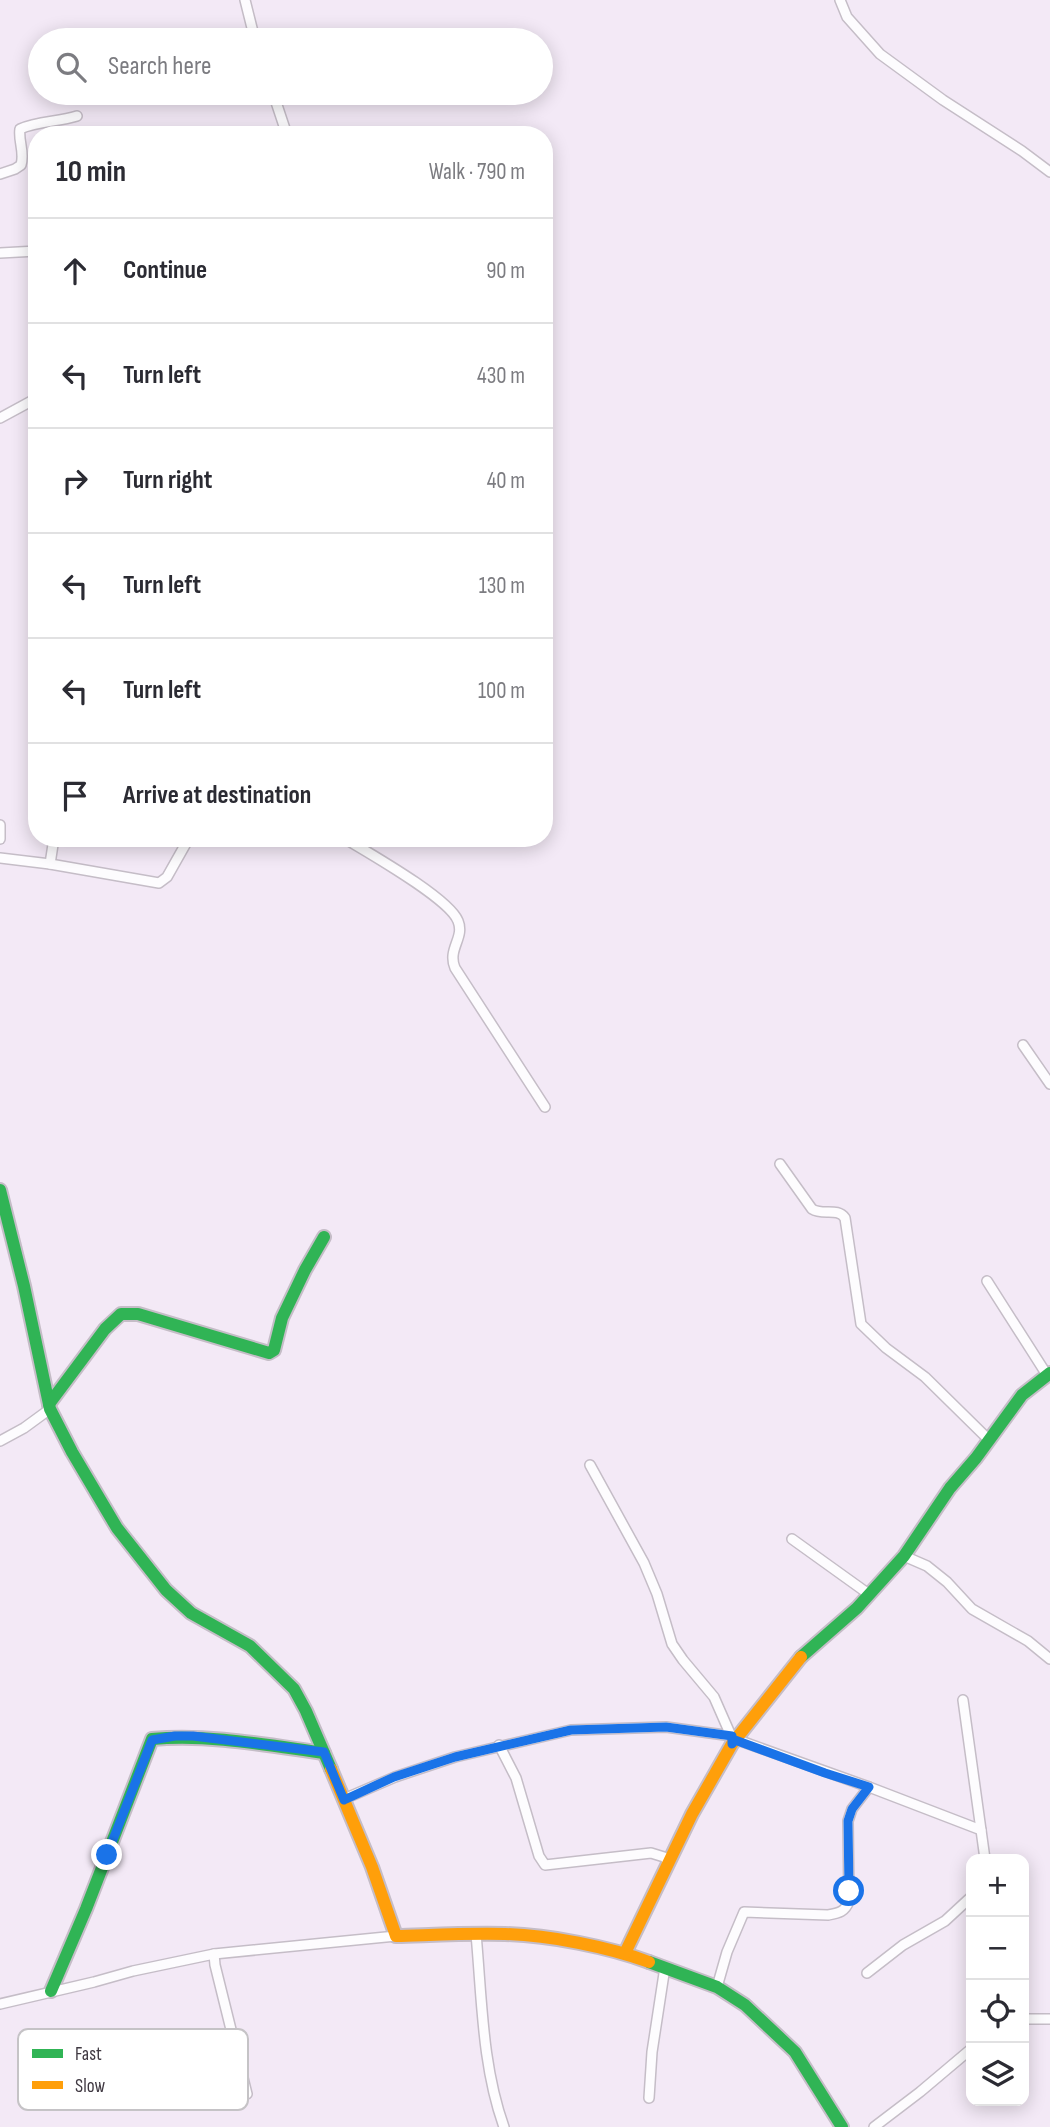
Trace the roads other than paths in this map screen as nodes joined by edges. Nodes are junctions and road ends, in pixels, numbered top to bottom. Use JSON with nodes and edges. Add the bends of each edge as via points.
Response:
{"nodes":[{"id":1,"x":244,"y":0,"type":"edge"},
{"id":2,"x":841,"y":0,"type":"edge"},
{"id":3,"x":252,"y":28,"type":"edge"},
{"id":4,"x":277,"y":105,"type":"edge"},
{"id":5,"x":77,"y":116,"type":"dead end"},
{"id":6,"x":284,"y":126,"type":"edge"},
{"id":7,"x":1050,"y":172,"type":"edge"},
{"id":8,"x":0,"y":174,"type":"edge"},
{"id":9,"x":28,"y":252,"type":"edge"},
{"id":10,"x":0,"y":253,"type":"edge"},
{"id":11,"x":28,"y":403,"type":"edge"},
{"id":12,"x":0,"y":418,"type":"edge"},
{"id":13,"x":0,"y":825,"type":"edge"},
{"id":14,"x":0,"y":839,"type":"edge"},
{"id":15,"x":53,"y":847,"type":"edge"},
{"id":16,"x":184,"y":847,"type":"edge"},
{"id":17,"x":359,"y":847,"type":"edge"},
{"id":18,"x":0,"y":858,"type":"edge"},
{"id":19,"x":50,"y":864,"type":"junction"},
{"id":20,"x":1023,"y":1045,"type":"dead end"},
{"id":21,"x":1050,"y":1084,"type":"edge"},
{"id":22,"x":545,"y":1107,"type":"dead end"},
{"id":23,"x":780,"y":1164,"type":"dead end"},
{"id":24,"x":0,"y":1190,"type":"edge"},
{"id":25,"x":324,"y":1237,"type":"dead end"},
{"id":26,"x":987,"y":1281,"type":"dead end"},
{"id":27,"x":1049,"y":1374,"type":"edge"},
{"id":28,"x":49,"y":1407,"type":"junction"},
{"id":29,"x":988,"y":1438,"type":"junction"},
{"id":30,"x":0,"y":1441,"type":"edge"},
{"id":31,"x":590,"y":1465,"type":"dead end"},
{"id":32,"x":792,"y":1539,"type":"dead end"},
{"id":33,"x":904,"y":1556,"type":"junction"},
{"id":34,"x":870,"y":1595,"type":"junction"},
{"id":35,"x":1050,"y":1659,"type":"edge"},
{"id":36,"x":963,"y":1700,"type":"dead end"},
{"id":37,"x":733,"y":1740,"type":"junction"},
{"id":38,"x":499,"y":1745,"type":"junction"},
{"id":39,"x":324,"y":1752,"type":"junction"},
{"id":40,"x":869,"y":1787,"type":"junction"},
{"id":41,"x":344,"y":1800,"type":"junction"},
{"id":42,"x":981,"y":1830,"type":"junction"},
{"id":43,"x":984,"y":1854,"type":"edge"},
{"id":44,"x":669,"y":1862,"type":"junction"},
{"id":45,"x":966,"y":1903,"type":"edge"},
{"id":46,"x":476,"y":1934,"type":"junction"},
{"id":47,"x":396,"y":1936,"type":"junction"},
{"id":48,"x":625,"y":1953,"type":"junction"},
{"id":49,"x":214,"y":1954,"type":"junction"},
{"id":50,"x":665,"y":1967,"type":"junction"},
{"id":51,"x":867,"y":1973,"type":"dead end"},
{"id":52,"x":718,"y":1987,"type":"junction"},
{"id":53,"x":51,"y":1992,"type":"junction"},
{"id":54,"x":0,"y":2004,"type":"edge"},
{"id":55,"x":1029,"y":2019,"type":"edge"},
{"id":56,"x":1050,"y":2019,"type":"edge"},
{"id":57,"x":231,"y":2029,"type":"edge"},
{"id":58,"x":966,"y":2053,"type":"edge"},
{"id":59,"x":649,"y":2098,"type":"dead end"},
{"id":60,"x":504,"y":2127,"type":"edge"},
{"id":61,"x":842,"y":2127,"type":"edge"},
{"id":62,"x":874,"y":2127,"type":"edge"}],
"edges":[{"from":1,"to":3,"type":"street"},
{"from":2,"to":7,"type":"street","via":[[847,17],[880,54]]},
{"from":4,"to":6,"type":"street"},
{"from":5,"to":8,"type":"street","via":[[20,129],[21,165]]},
{"from":9,"to":10,"type":"street"},
{"from":11,"to":12,"type":"street"},
{"from":13,"to":14,"type":"street"},
{"from":15,"to":19,"type":"street"},
{"from":16,"to":19,"type":"street","via":[[159,883]]},
{"from":17,"to":22,"type":"street","via":[[415,882],[454,914],[460,930],[453,951],[455,968]]},
{"from":18,"to":19,"type":"street"},
{"from":20,"to":21,"type":"street"},
{"from":23,"to":29,"type":"street","via":[[812,1209],[837,1212],[845,1218],[861,1324]]},
{"from":24,"to":28,"type":"street"},
{"from":25,"to":28,"type":"street","via":[[282,1318],[274,1350],[268,1353],[138,1314],[121,1314]]},
{"from":26,"to":27,"type":"street"},
{"from":27,"to":29,"type":"street","via":[[1022,1395]]},
{"from":28,"to":30,"type":"street"},
{"from":28,"to":39,"type":"street","via":[[117,1528],[139,1557],[191,1614],[250,1646],[294,1689]]},
{"from":29,"to":33,"type":"street"},
{"from":31,"to":37,"type":"street","via":[[644,1563],[672,1644],[714,1697]]},
{"from":32,"to":34,"type":"street"},
{"from":33,"to":34,"type":"street"},
{"from":33,"to":35,"type":"street","via":[[926,1566],[972,1609]]},
{"from":34,"to":37,"type":"street","via":[[804,1654]]},
{"from":36,"to":42,"type":"street"},
{"from":37,"to":38,"type":"street","via":[[666,1727],[571,1730]]},
{"from":37,"to":40,"type":"street"},
{"from":37,"to":44,"type":"street"},
{"from":38,"to":41,"type":"street","via":[[394,1777]]},
{"from":38,"to":44,"type":"street","via":[[516,1777],[545,1865],[651,1853]]},
{"from":39,"to":41,"type":"street"},
{"from":39,"to":53,"type":"street","via":[[193,1736],[152,1740]]},
{"from":40,"to":42,"type":"street"},
{"from":40,"to":52,"type":"street","via":[[848,1821],[847,1908],[828,1915],[744,1912]]},
{"from":41,"to":47,"type":"street"},
{"from":42,"to":43,"type":"street"},
{"from":44,"to":48,"type":"street"},
{"from":45,"to":51,"type":"street","via":[[945,1922],[903,1945]]},
{"from":46,"to":47,"type":"street"},
{"from":46,"to":48,"type":"street","via":[[540,1937]]},
{"from":46,"to":60,"type":"street","via":[[487,2060]]},
{"from":47,"to":49,"type":"street"},
{"from":48,"to":50,"type":"street"},
{"from":49,"to":53,"type":"street"},
{"from":49,"to":57,"type":"street"},
{"from":50,"to":52,"type":"street"},
{"from":50,"to":59,"type":"street"},
{"from":52,"to":61,"type":"street","via":[[746,2005],[794,2052]]},
{"from":53,"to":54,"type":"street"},
{"from":55,"to":56,"type":"street"},
{"from":58,"to":62,"type":"street"}]}
